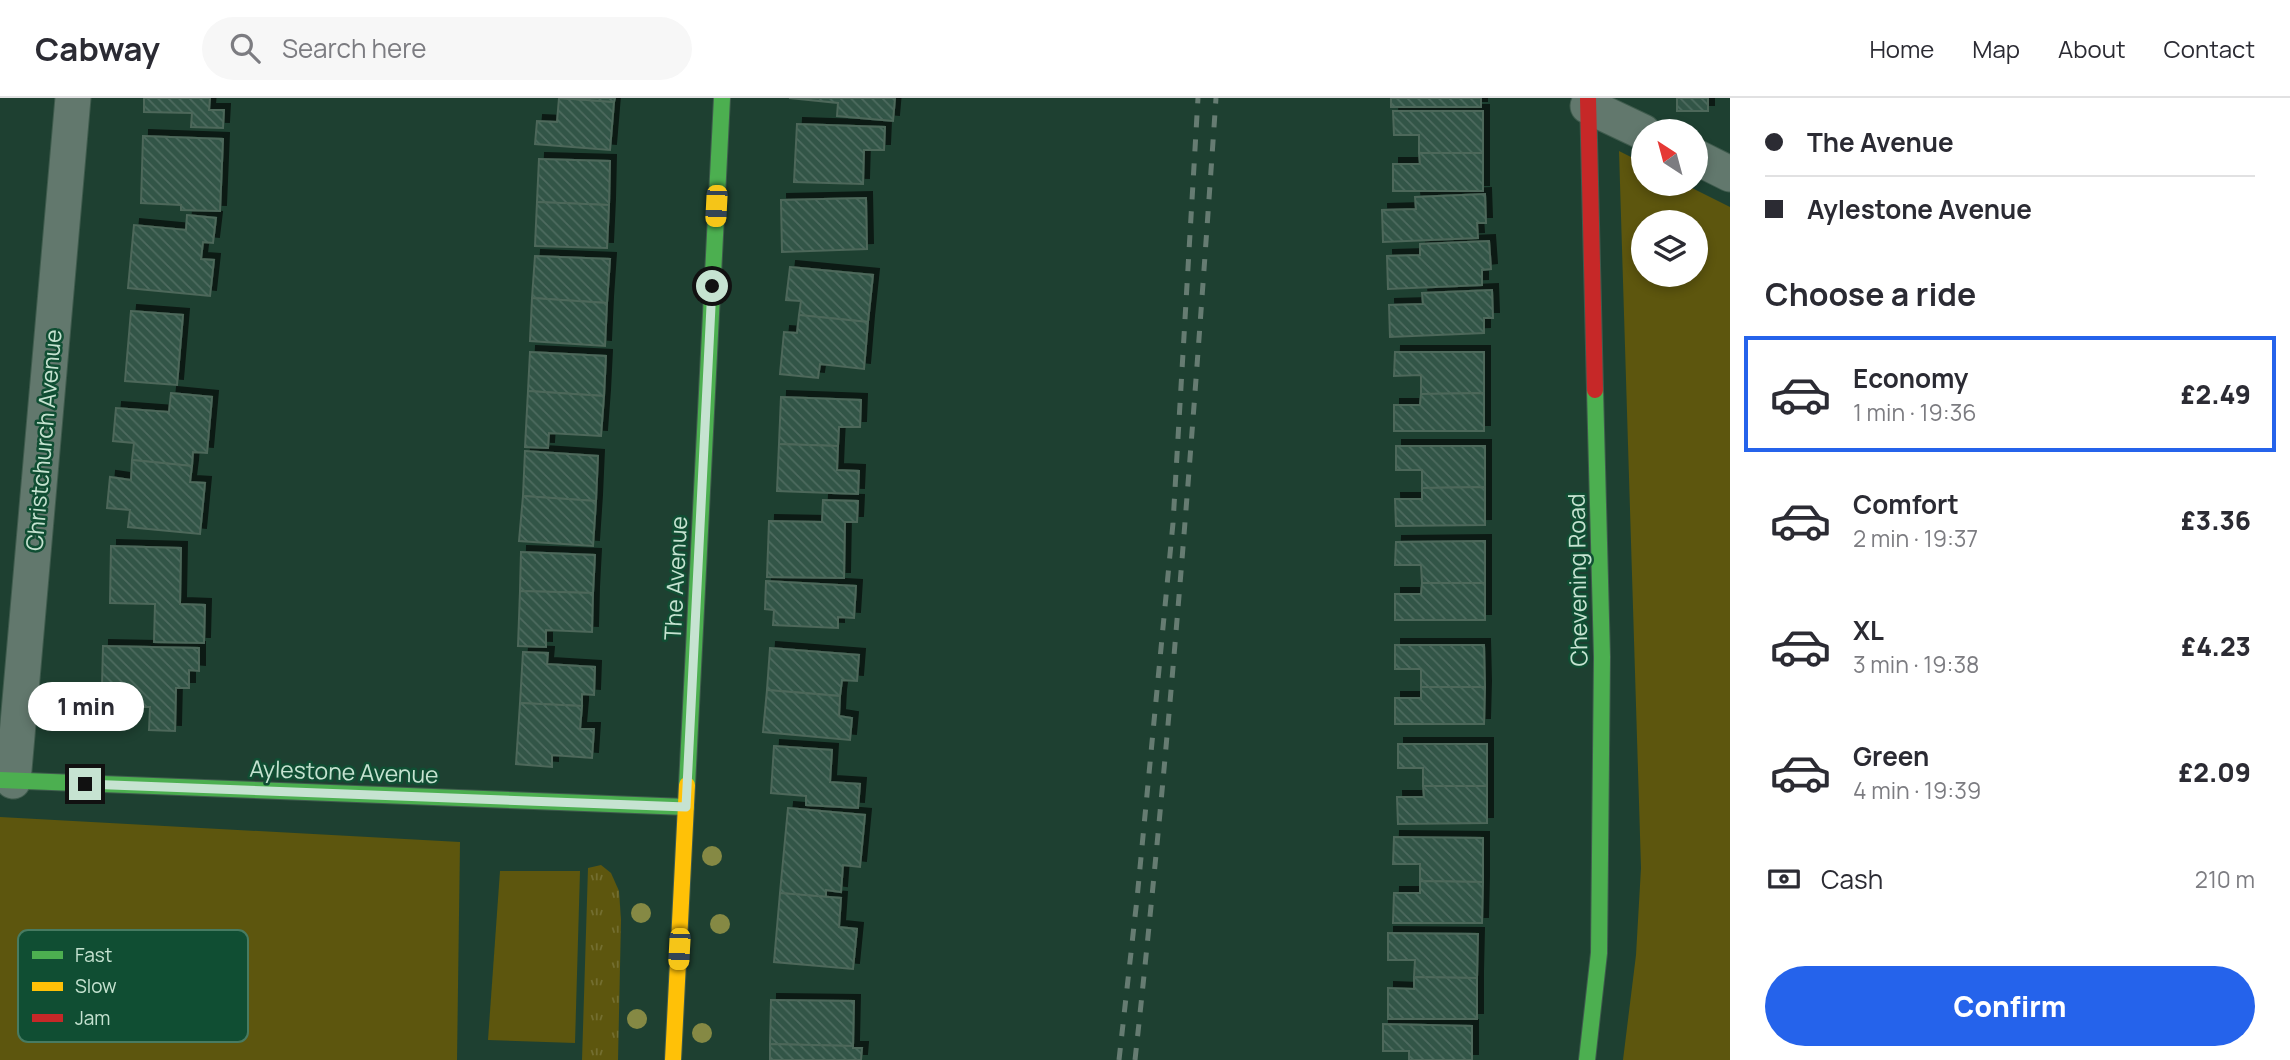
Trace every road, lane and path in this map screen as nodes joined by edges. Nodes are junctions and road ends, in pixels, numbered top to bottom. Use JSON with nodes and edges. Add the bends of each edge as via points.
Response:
{"nodes":[{"id":1,"x":73,"y":98,"type":"edge"},
{"id":2,"x":722,"y":98,"type":"edge"},
{"id":3,"x":1588,"y":102,"type":"edge"},
{"id":4,"x":1631,"y":125,"type":"edge"},
{"id":5,"x":1708,"y":164,"type":"edge"},
{"id":6,"x":1730,"y":174,"type":"edge"},
{"id":7,"x":7,"y":781,"type":"edge"},
{"id":8,"x":686,"y":807,"type":"junction"},
{"id":9,"x":673,"y":1060,"type":"edge"},
{"id":10,"x":1587,"y":1060,"type":"edge"}],
"edges":[{"from":1,"to":7,"type":"street","name":"Christchurch Avenue"},
{"from":2,"to":8,"type":"street","name":"The Avenue"},
{"from":3,"to":4,"type":"street"},
{"from":3,"to":10,"type":"street","name":"Chevening Road","via":[[1602,669],[1599,953]]},
{"from":5,"to":6,"type":"street"},
{"from":7,"to":8,"type":"street","name":"Aylestone Avenue"},
{"from":8,"to":9,"type":"street","name":"The Avenue"}]}
